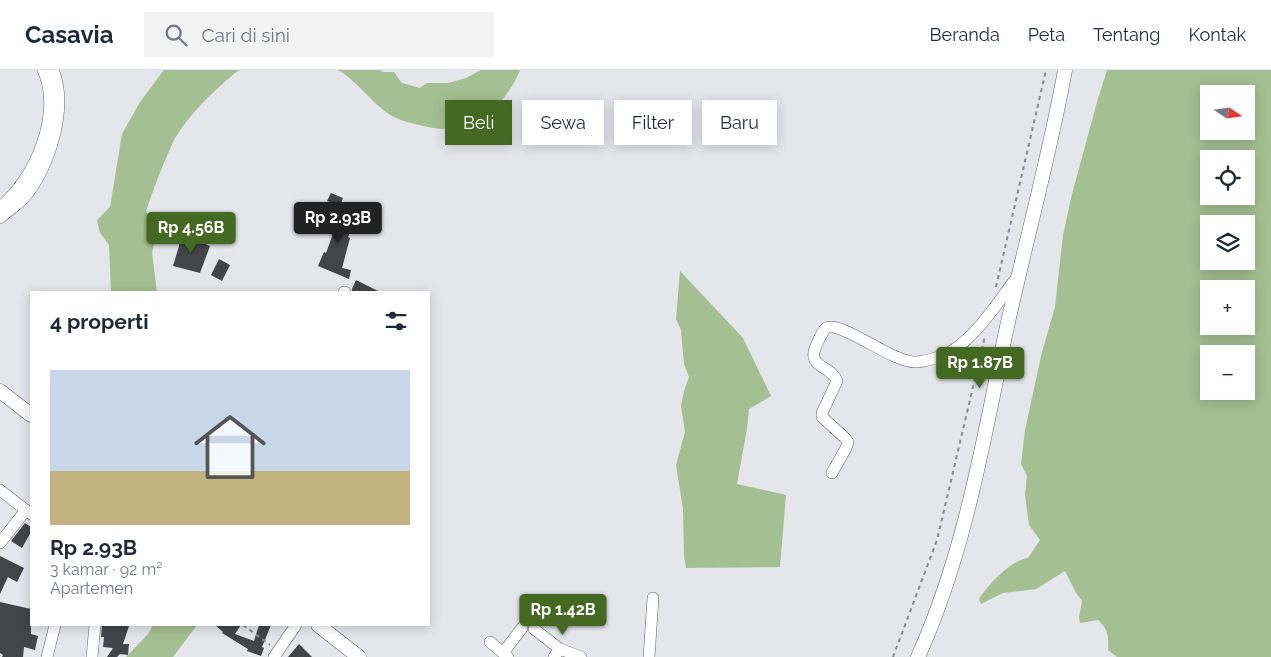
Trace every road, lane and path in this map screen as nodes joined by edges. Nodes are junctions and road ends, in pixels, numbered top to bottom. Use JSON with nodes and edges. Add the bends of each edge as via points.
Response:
{"nodes":[{"id":1,"x":43,"y":70,"type":"edge"},
{"id":2,"x":54,"y":70,"type":"edge"},
{"id":3,"x":1046,"y":70,"type":"edge"},
{"id":4,"x":1065,"y":70,"type":"edge"},
{"id":5,"x":0,"y":207,"type":"edge"},
{"id":6,"x":0,"y":218,"type":"edge"},
{"id":7,"x":1020,"y":273,"type":"junction"},
{"id":8,"x":994,"y":295,"type":"dead end"},
{"id":9,"x":986,"y":332,"type":"dead end"},
{"id":10,"x":0,"y":391,"type":"edge"},
{"id":11,"x":30,"y":414,"type":"edge"},
{"id":12,"x":832,"y":473,"type":"dead end"},
{"id":13,"x":0,"y":490,"type":"edge"},
{"id":14,"x":28,"y":512,"type":"edge"},
{"id":15,"x":0,"y":543,"type":"edge"},
{"id":16,"x":653,"y":598,"type":"dead end"},
{"id":17,"x":55,"y":626,"type":"edge"},
{"id":18,"x":95,"y":626,"type":"edge"},
{"id":19,"x":243,"y":626,"type":"edge"},
{"id":20,"x":295,"y":626,"type":"edge"},
{"id":21,"x":319,"y":626,"type":"edge"},
{"id":22,"x":490,"y":642,"type":"dead end"},
{"id":23,"x":557,"y":653,"type":"edge"},
{"id":24,"x":276,"y":654,"type":"edge"},
{"id":25,"x":506,"y":655,"type":"edge"},
{"id":26,"x":47,"y":657,"type":"edge"},
{"id":27,"x":92,"y":657,"type":"edge"},
{"id":28,"x":359,"y":657,"type":"edge"},
{"id":29,"x":581,"y":657,"type":"edge"},
{"id":30,"x":649,"y":657,"type":"edge"},
{"id":31,"x":893,"y":657,"type":"edge"},
{"id":32,"x":918,"y":657,"type":"edge"}],
"edges":[{"from":1,"to":5,"type":"street","via":[[47,78],[50,110],[41,146],[26,179]]},
{"from":2,"to":6,"type":"street","via":[[60,98],[51,146],[38,177],[23,198]]},
{"from":3,"to":8,"type":"path"},
{"from":4,"to":7,"type":"street"},
{"from":7,"to":12,"type":"street","via":[[990,314],[967,338],[935,359],[906,361],[843,329],[826,328],[813,353],[814,358],[837,380],[822,417],[848,442]]},
{"from":7,"to":32,"type":"street","via":[[976,477],[948,578]]},
{"from":9,"to":31,"type":"path","via":[[937,540]]},
{"from":10,"to":11,"type":"street"},
{"from":13,"to":14,"type":"street"},
{"from":14,"to":15,"type":"street"},
{"from":16,"to":30,"type":"street"},
{"from":17,"to":26,"type":"street"},
{"from":18,"to":27,"type":"street"},
{"from":19,"to":24,"type":"path"},
{"from":20,"to":24,"type":"street"},
{"from":21,"to":28,"type":"street"},
{"from":22,"to":25,"type":"street"},
{"from":23,"to":25,"type":"street","via":[[528,629]]},
{"from":23,"to":29,"type":"street"}]}
